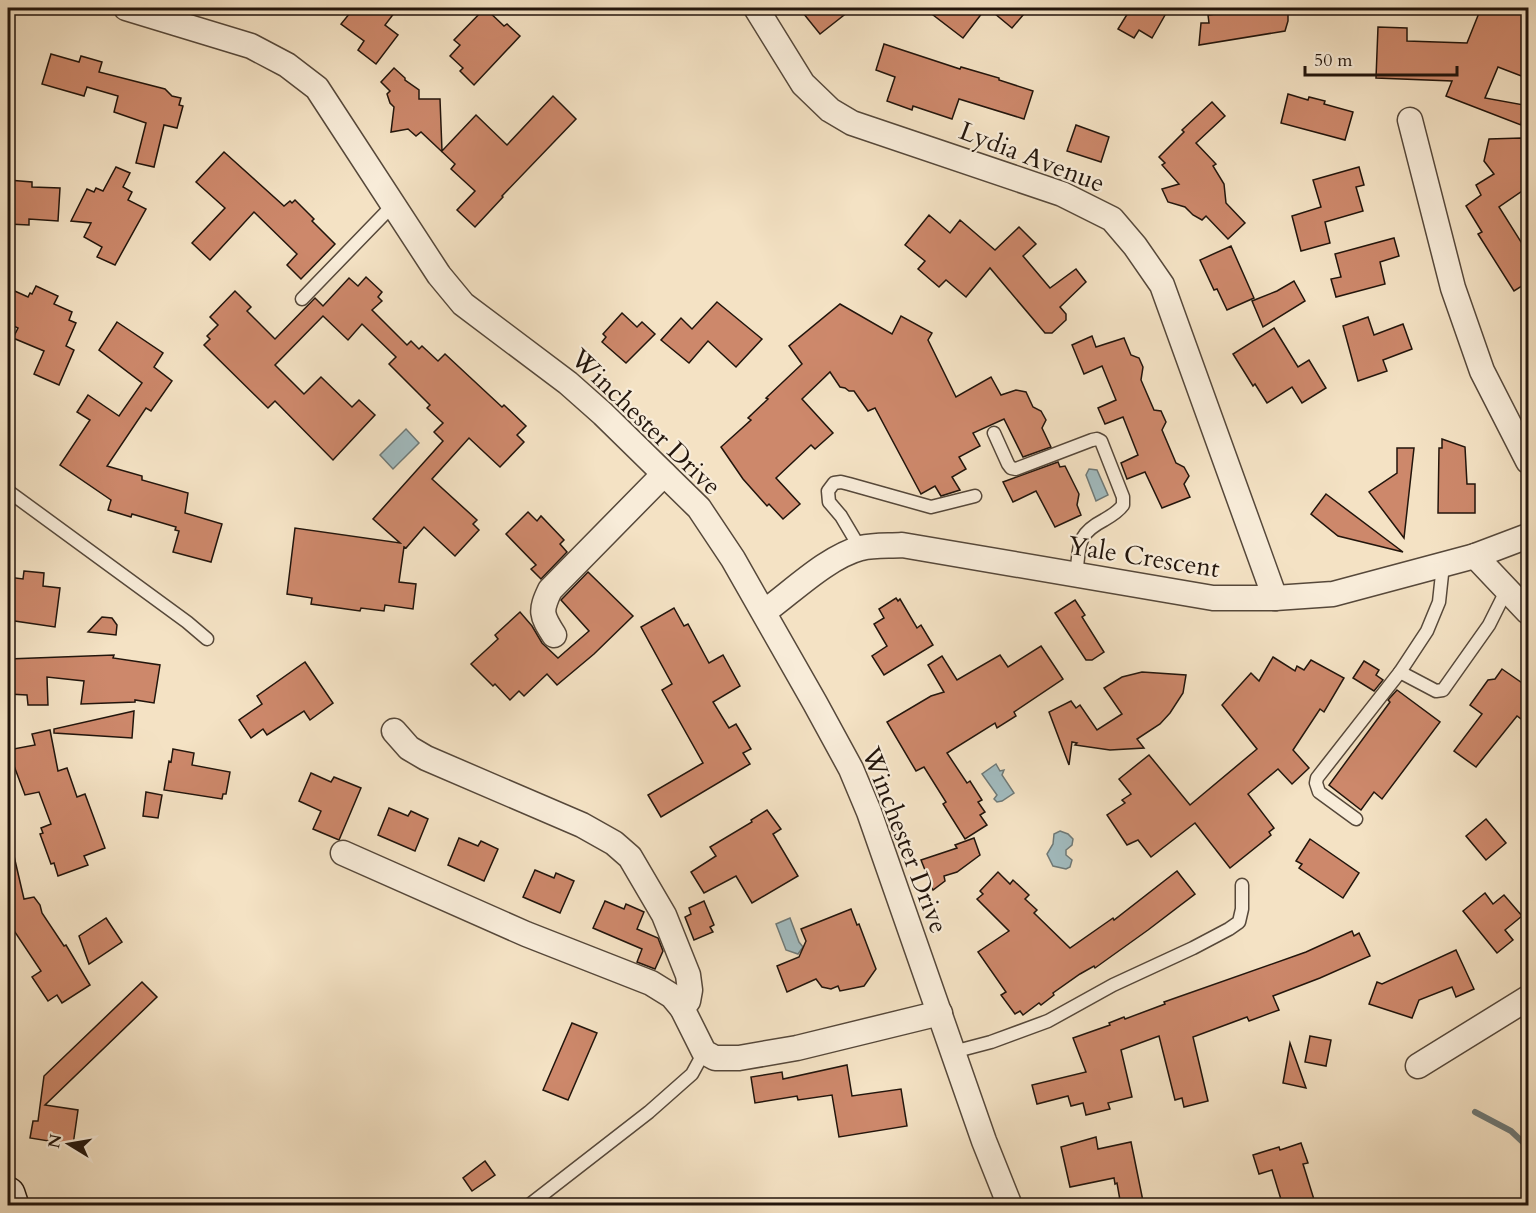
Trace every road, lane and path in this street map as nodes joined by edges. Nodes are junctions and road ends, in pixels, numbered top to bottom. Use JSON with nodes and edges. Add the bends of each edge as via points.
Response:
{"nodes":[{"id":1,"x":126,"y":8,"type":"edge"},
{"id":2,"x":756,"y":8,"type":"edge"},
{"id":3,"x":1410,"y":120,"type":"dead end"},
{"id":4,"x":393,"y":205,"type":"junction"},
{"id":5,"x":302,"y":299,"type":"dead end"},
{"id":6,"x":994,"y":434,"type":"dead end"},
{"id":7,"x":1528,"y":461,"type":"edge"},
{"id":8,"x":664,"y":474,"type":"junction"},
{"id":9,"x":8,"y":491,"type":"edge"},
{"id":10,"x":975,"y":496,"type":"dead end"},
{"id":11,"x":1528,"y":536,"type":"edge"},
{"id":12,"x":860,"y":549,"type":"junction"},
{"id":13,"x":1475,"y":556,"type":"junction"},
{"id":14,"x":1443,"y":565,"type":"junction"},
{"id":15,"x":1076,"y":576,"type":"junction"},
{"id":16,"x":1506,"y":591,"type":"junction"},
{"id":17,"x":1275,"y":598,"type":"junction"},
{"id":18,"x":764,"y":612,"type":"junction"},
{"id":19,"x":1528,"y":612,"type":"edge"},
{"id":20,"x":554,"y":635,"type":"dead end"},
{"id":21,"x":207,"y":639,"type":"dead end"},
{"id":22,"x":1400,"y":672,"type":"junction"},
{"id":23,"x":394,"y":731,"type":"dead end"},
{"id":24,"x":1356,"y":819,"type":"dead end"},
{"id":25,"x":343,"y":854,"type":"dead end"},
{"id":26,"x":1242,"y":885,"type":"dead end"},
{"id":27,"x":1528,"y":998,"type":"edge"},
{"id":28,"x":682,"y":1008,"type":"junction"},
{"id":29,"x":940,"y":1013,"type":"junction"},
{"id":30,"x":704,"y":1052,"type":"junction"},
{"id":31,"x":953,"y":1052,"type":"junction"},
{"id":32,"x":1418,"y":1066,"type":"dead end"},
{"id":33,"x":8,"y":1194,"type":"edge"},
{"id":34,"x":12,"y":1206,"type":"edge"},
{"id":35,"x":528,"y":1206,"type":"edge"},
{"id":36,"x":1010,"y":1206,"type":"edge"}],
"edges":[{"from":1,"to":4,"type":"street","name":"Winchester Drive","via":[[251,46],[287,65],[317,88]]},
{"from":2,"to":17,"type":"street","name":"Lydia Avenue","via":[[803,84],[830,110],[852,123],[1062,194],[1112,219],[1162,285]]},
{"from":3,"to":7,"type":"street","via":[[1453,288],[1482,370]]},
{"from":4,"to":5,"type":"lane"},
{"from":4,"to":8,"type":"street","name":"Winchester Drive","via":[[463,304],[568,382]]},
{"from":6,"to":15,"type":"lane","via":[[1008,464],[1016,469],[1092,440],[1101,441],[1124,497],[1123,505],[1086,531],[1081,539]]},
{"from":8,"to":18,"type":"street","name":"Winchester Drive","via":[[699,508]]},
{"from":8,"to":20,"type":"street","via":[[550,590],[542,611]]},
{"from":9,"to":21,"type":"lane"},
{"from":10,"to":12,"type":"lane","via":[[931,507],[834,483],[828,491],[829,502]]},
{"from":11,"to":13,"type":"street","name":"Yale Crescent"},
{"from":12,"to":15,"type":"street","name":"Yale Crescent","via":[[902,545]]},
{"from":12,"to":18,"type":"street","name":"Yale Crescent","via":[[827,565]]},
{"from":13,"to":14,"type":"street","name":"Yale Crescent"},
{"from":13,"to":16,"type":"street"},
{"from":14,"to":17,"type":"street","name":"Yale Crescent","via":[[1334,594]]},
{"from":14,"to":22,"type":"lane","via":[[1435,615]]},
{"from":15,"to":17,"type":"street","name":"Yale Crescent","via":[[1213,598]]},
{"from":16,"to":19,"type":"street"},
{"from":16,"to":22,"type":"lane","via":[[1489,625],[1443,690],[1436,692]]},
{"from":18,"to":29,"type":"street","name":"Winchester Drive","via":[[851,769]]},
{"from":22,"to":24,"type":"lane","via":[[1317,778],[1319,792]]},
{"from":23,"to":28,"type":"street","via":[[409,748],[426,758],[582,825],[630,857],[664,915],[688,975],[688,1001]]},
{"from":25,"to":28,"type":"street","via":[[526,934],[651,983],[672,996]]},
{"from":26,"to":31,"type":"lane","via":[[1239,922],[1229,929],[1048,1021]]},
{"from":27,"to":32,"type":"street"},
{"from":28,"to":30,"type":"street"},
{"from":29,"to":30,"type":"street","via":[[785,1050],[725,1059]]},
{"from":29,"to":31,"type":"street","name":"Winchester Drive"},
{"from":30,"to":35,"type":"lane","via":[[684,1082]]},
{"from":31,"to":36,"type":"street","name":"Winchester Drive"},
{"from":33,"to":34,"type":"main road"}]}
